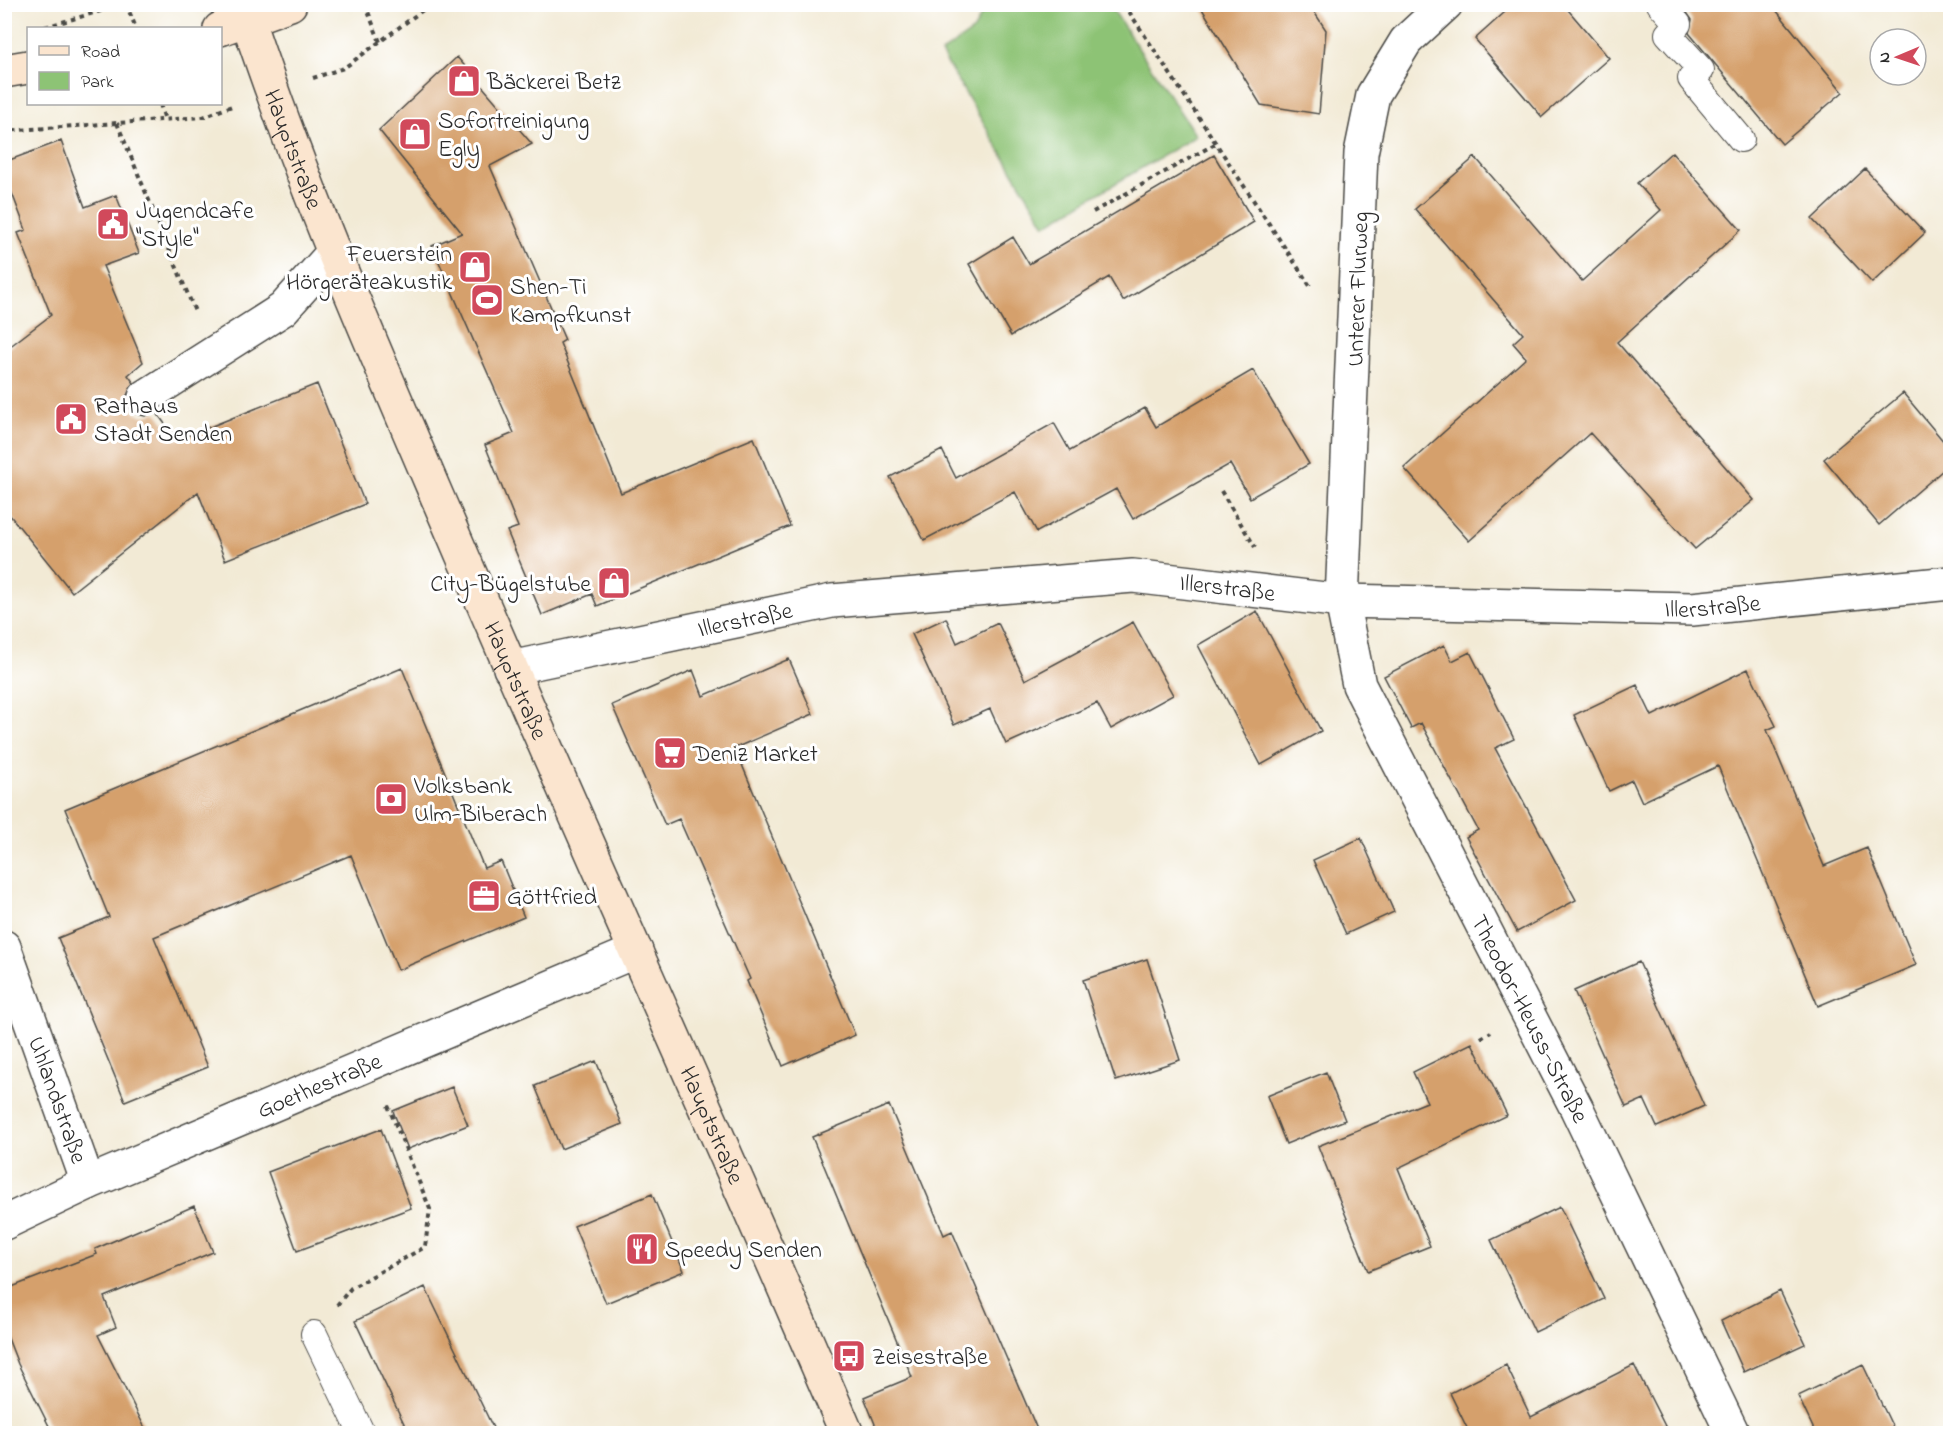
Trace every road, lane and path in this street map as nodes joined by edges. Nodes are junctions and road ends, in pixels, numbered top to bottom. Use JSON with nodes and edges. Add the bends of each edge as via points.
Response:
{"nodes":[{"id":1,"x":126,"y":4,"type":"edge"},
{"id":2,"x":290,"y":4,"type":"edge"},
{"id":3,"x":364,"y":4,"type":"edge"},
{"id":4,"x":1124,"y":4,"type":"edge"},
{"id":5,"x":1446,"y":4,"type":"edge"},
{"id":6,"x":1660,"y":4,"type":"edge"},
{"id":7,"x":234,"y":25,"type":"edge"},
{"id":8,"x":50,"y":27,"type":"dead end"},
{"id":9,"x":136,"y":27,"type":"edge"},
{"id":10,"x":380,"y":42,"type":"dead end"},
{"id":11,"x":27,"y":67,"type":"edge"},
{"id":12,"x":4,"y":71,"type":"edge"},
{"id":13,"x":160,"y":105,"type":"edge"},
{"id":14,"x":165,"y":120,"type":"dead end"},
{"id":15,"x":117,"y":123,"type":"dead end"},
{"id":16,"x":1741,"y":139,"type":"dead end"},
{"id":17,"x":1215,"y":144,"type":"junction"},
{"id":18,"x":1093,"y":212,"type":"dead end"},
{"id":19,"x":334,"y":252,"type":"junction"},
{"id":20,"x":4,"y":263,"type":"edge"},
{"id":21,"x":4,"y":287,"type":"edge"},
{"id":22,"x":1357,"y":307,"type":"junction"},
{"id":23,"x":214,"y":356,"type":"junction"},
{"id":24,"x":145,"y":397,"type":"dead end"},
{"id":25,"x":1221,"y":491,"type":"dead end"},
{"id":26,"x":1950,"y":583,"type":"edge"},
{"id":27,"x":1283,"y":594,"type":"junction"},
{"id":28,"x":1342,"y":601,"type":"junction"},
{"id":29,"x":510,"y":668,"type":"junction"},
{"id":30,"x":4,"y":947,"type":"edge"},
{"id":31,"x":636,"y":951,"type":"junction"},
{"id":32,"x":372,"y":1063,"type":"junction"},
{"id":33,"x":88,"y":1184,"type":"junction"},
{"id":34,"x":4,"y":1223,"type":"edge"},
{"id":35,"x":314,"y":1334,"type":"joint"},
{"id":36,"x":362,"y":1434,"type":"edge"},
{"id":37,"x":847,"y":1434,"type":"edge"},
{"id":38,"x":1733,"y":1434,"type":"edge"}],
"edges":[{"from":1,"to":8,"type":"path"},
{"from":1,"to":9,"type":"path"},
{"from":2,"to":7,"type":"main road"},
{"from":3,"to":10,"type":"path"},
{"from":4,"to":17,"type":"path"},
{"from":5,"to":22,"type":"street","name":"Unterer Flurweg","via":[[1406,41],[1373,95],[1361,153]]},
{"from":6,"to":16,"type":"lane","via":[[1678,24],[1668,34],[1701,70],[1691,79]]},
{"from":7,"to":19,"type":"main road","name":"Hauptstraße","via":[[272,92]]},
{"from":11,"to":12,"type":"main road"},
{"from":13,"to":14,"type":"path"},
{"from":15,"to":23,"type":"path"},
{"from":17,"to":18,"type":"path"},
{"from":17,"to":22,"type":"path","via":[[1323,307]]},
{"from":19,"to":23,"type":"street","via":[[283,309]]},
{"from":19,"to":29,"type":"main road","name":"Hauptstraße"},
{"from":20,"to":21,"type":"path","via":[[9,283]]},
{"from":22,"to":28,"type":"street","name":"Unterer Flurweg"},
{"from":23,"to":24,"type":"street"},
{"from":25,"to":27,"type":"path"},
{"from":26,"to":28,"type":"street","name":"Illerstraße","via":[[1692,609]]},
{"from":27,"to":28,"type":"street","name":"Illerstraße"},
{"from":27,"to":29,"type":"street","name":"Illerstraße","via":[[1133,576],[832,601]]},
{"from":28,"to":38,"type":"street","name":"Theodor-Heuss-Straße","via":[[1359,685],[1577,1109]]},
{"from":29,"to":31,"type":"main road","name":"Hauptstraße"},
{"from":30,"to":33,"type":"street","name":"Uhlandstraße"},
{"from":31,"to":32,"type":"street","name":"Goethestraße"},
{"from":31,"to":37,"type":"main road","name":"Hauptstraße"},
{"from":32,"to":33,"type":"street","name":"Goethestraße"},
{"from":32,"to":35,"type":"path","via":[[430,1209],[425,1247],[351,1288]]},
{"from":33,"to":34,"type":"street","name":"Goethestraße"},
{"from":35,"to":36,"type":"lane"}]}
